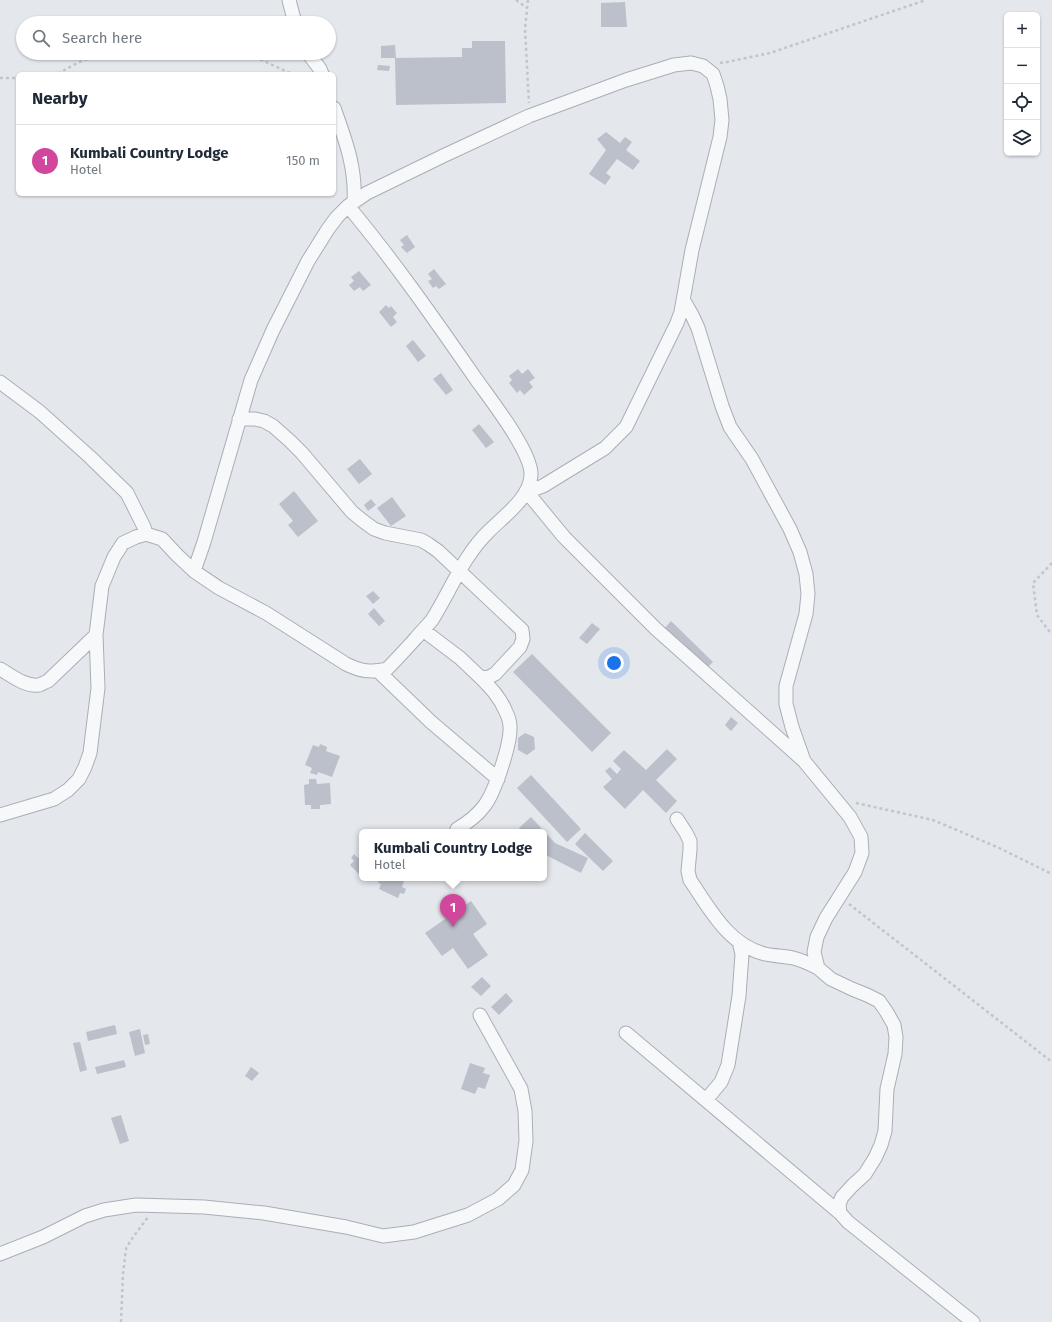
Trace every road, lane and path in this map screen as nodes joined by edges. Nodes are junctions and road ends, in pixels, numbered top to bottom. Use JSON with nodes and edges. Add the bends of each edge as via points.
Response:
{"nodes":[{"id":1,"x":289,"y":0,"type":"edge"},
{"id":2,"x":516,"y":0,"type":"edge"},
{"id":3,"x":528,"y":0,"type":"edge"},
{"id":4,"x":926,"y":0,"type":"edge"},
{"id":5,"x":527,"y":8,"type":"junction"},
{"id":6,"x":293,"y":16,"type":"edge"},
{"id":7,"x":85,"y":60,"type":"edge"},
{"id":8,"x":261,"y":60,"type":"edge"},
{"id":9,"x":313,"y":60,"type":"edge"},
{"id":10,"x":713,"y":63,"type":"dead end"},
{"id":11,"x":61,"y":72,"type":"edge"},
{"id":12,"x":288,"y":72,"type":"edge"},
{"id":13,"x":321,"y":72,"type":"edge"},
{"id":14,"x":0,"y":78,"type":"edge"},
{"id":15,"x":16,"y":78,"type":"edge"},
{"id":16,"x":336,"y":114,"type":"edge"},
{"id":17,"x":529,"y":116,"type":"junction"},
{"id":18,"x":351,"y":204,"type":"junction"},
{"id":19,"x":684,"y":301,"type":"junction"},
{"id":20,"x":0,"y":382,"type":"edge"},
{"id":21,"x":239,"y":419,"type":"junction"},
{"id":22,"x":527,"y":492,"type":"junction"},
{"id":23,"x":146,"y":534,"type":"junction"},
{"id":24,"x":1052,"y":563,"type":"edge"},
{"id":25,"x":194,"y":571,"type":"junction"},
{"id":26,"x":460,"y":572,"type":"junction"},
{"id":27,"x":423,"y":630,"type":"junction"},
{"id":28,"x":1052,"y":632,"type":"edge"},
{"id":29,"x":96,"y":635,"type":"junction"},
{"id":30,"x":0,"y":669,"type":"edge"},
{"id":31,"x":378,"y":671,"type":"junction"},
{"id":32,"x":479,"y":676,"type":"junction"},
{"id":33,"x":804,"y":761,"type":"junction"},
{"id":34,"x":498,"y":779,"type":"junction"},
{"id":35,"x":836,"y":799,"type":"junction"},
{"id":36,"x":0,"y":815,"type":"edge"},
{"id":37,"x":677,"y":819,"type":"dead end"},
{"id":38,"x":457,"y":829,"type":"dead end"},
{"id":39,"x":1052,"y":874,"type":"edge"},
{"id":40,"x":839,"y":896,"type":"junction"},
{"id":41,"x":739,"y":942,"type":"junction"},
{"id":42,"x":818,"y":968,"type":"junction"},
{"id":43,"x":480,"y":1015,"type":"dead end"},
{"id":44,"x":626,"y":1034,"type":"dead end"},
{"id":45,"x":1052,"y":1062,"type":"edge"},
{"id":46,"x":706,"y":1100,"type":"junction"},
{"id":47,"x":156,"y":1206,"type":"junction"},
{"id":48,"x":840,"y":1213,"type":"junction"},
{"id":49,"x":0,"y":1254,"type":"edge"},
{"id":50,"x":121,"y":1322,"type":"edge"},
{"id":51,"x":973,"y":1322,"type":"edge"}],
"edges":[{"from":1,"to":6,"type":"street"},
{"from":2,"to":5,"type":"path"},
{"from":3,"to":5,"type":"path"},
{"from":4,"to":10,"type":"path","via":[[770,53]]},
{"from":5,"to":17,"type":"path","via":[[525,29]]},
{"from":7,"to":11,"type":"path"},
{"from":8,"to":12,"type":"path"},
{"from":9,"to":13,"type":"street"},
{"from":14,"to":15,"type":"path"},
{"from":16,"to":18,"type":"street","via":[[355,184]]},
{"from":17,"to":18,"type":"street","via":[[425,164],[367,193]]},
{"from":17,"to":19,"type":"street","via":[[674,65],[691,63],[703,66],[713,74],[720,99],[720,137],[692,250]]},
{"from":18,"to":21,"type":"street","via":[[337,217],[308,261],[254,373]]},
{"from":18,"to":22,"type":"street","via":[[424,304],[525,452],[531,474]]},
{"from":19,"to":22,"type":"street","via":[[678,323],[626,427],[605,448],[543,486]]},
{"from":19,"to":33,"type":"street","via":[[698,328],[730,427],[752,458],[790,529],[806,574],[806,614],[786,686],[786,704]]},
{"from":20,"to":23,"type":"street","via":[[40,412],[127,492]]},
{"from":21,"to":25,"type":"street"},
{"from":21,"to":26,"type":"street","via":[[256,419],[273,426],[294,445],[352,512],[363,521],[385,533],[421,540],[438,551]]},
{"from":22,"to":26,"type":"street","via":[[469,554]]},
{"from":22,"to":33,"type":"street","via":[[564,537],[656,629]]},
{"from":23,"to":25,"type":"street","via":[[162,538]]},
{"from":23,"to":29,"type":"street","via":[[123,543],[114,556],[102,586]]},
{"from":24,"to":28,"type":"path","via":[[1033,583],[1037,615]]},
{"from":25,"to":31,"type":"street","via":[[346,664],[360,670]]},
{"from":26,"to":27,"type":"street","via":[[434,617]]},
{"from":26,"to":32,"type":"street","via":[[522,630],[523,639],[520,647],[495,674],[487,678]]},
{"from":27,"to":31,"type":"street","via":[[387,669]]},
{"from":27,"to":32,"type":"street"},
{"from":29,"to":30,"type":"street","via":[[48,681],[39,685],[29,684]]},
{"from":29,"to":36,"type":"street","via":[[98,688],[94,724],[90,753],[79,780],[54,799]]},
{"from":31,"to":34,"type":"street","via":[[431,722]]},
{"from":32,"to":34,"type":"street","via":[[498,695],[507,713],[510,727],[509,741]]},
{"from":33,"to":35,"type":"street"},
{"from":34,"to":38,"type":"street","via":[[485,804],[471,821]]},
{"from":35,"to":39,"type":"path","via":[[932,820],[997,847]]},
{"from":35,"to":40,"type":"street","via":[[850,817],[861,838],[862,853],[855,872]]},
{"from":37,"to":41,"type":"street","via":[[690,841],[690,880],[726,931]]},
{"from":40,"to":42,"type":"street","via":[[817,937],[814,952]]},
{"from":40,"to":45,"type":"path"},
{"from":41,"to":42,"type":"street","via":[[765,954],[791,957]]},
{"from":41,"to":46,"type":"street","via":[[742,954],[739,996],[728,1065],[721,1082]]},
{"from":42,"to":48,"type":"street","via":[[831,979],[879,1001],[894,1025],[896,1037],[881,1145],[865,1174],[842,1197],[839,1204]]},
{"from":43,"to":47,"type":"street","via":[[520,1089],[525,1111],[526,1141],[522,1170],[514,1185],[498,1199],[468,1215],[414,1232],[383,1236],[264,1213],[204,1207]]},
{"from":44,"to":46,"type":"street"},
{"from":46,"to":48,"type":"street"},
{"from":47,"to":49,"type":"street","via":[[129,1206],[104,1210]]},
{"from":47,"to":50,"type":"path","via":[[126,1249]]},
{"from":48,"to":51,"type":"street"}]}
